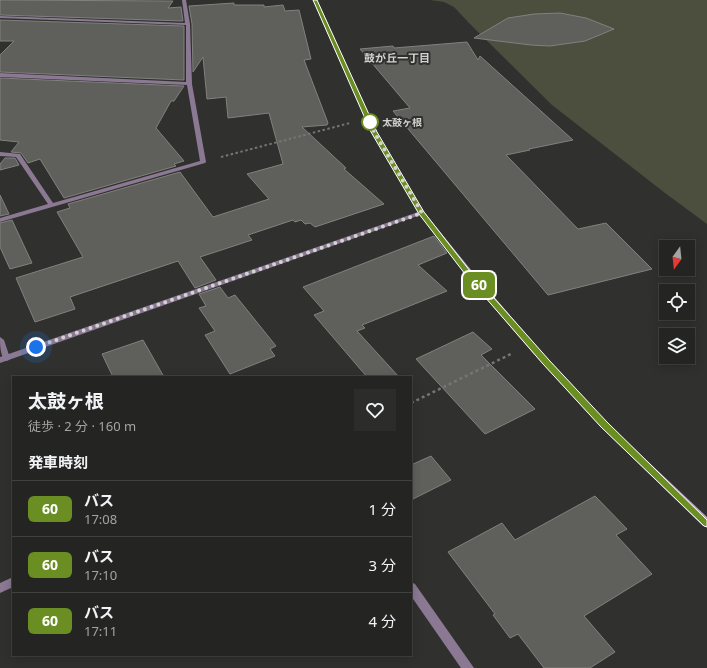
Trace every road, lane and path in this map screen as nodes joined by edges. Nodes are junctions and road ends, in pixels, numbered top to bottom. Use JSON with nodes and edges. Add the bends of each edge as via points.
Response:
{"nodes":[{"id":1,"x":184,"y":0,"type":"edge"},
{"id":2,"x":315,"y":0,"type":"edge"},
{"id":3,"x":0,"y":17,"type":"edge"},
{"id":4,"x":188,"y":24,"type":"junction"},
{"id":5,"x":0,"y":75,"type":"edge"},
{"id":6,"x":190,"y":84,"type":"junction"},
{"id":7,"x":368,"y":118,"type":"junction"},
{"id":8,"x":0,"y":154,"type":"edge"},
{"id":9,"x":203,"y":162,"type":"junction"},
{"id":10,"x":51,"y":204,"type":"junction"},
{"id":11,"x":422,"y":213,"type":"junction"},
{"id":12,"x":0,"y":220,"type":"edge"},
{"id":13,"x":0,"y":340,"type":"edge"},
{"id":14,"x":530,"y":344,"type":"junction"},
{"id":15,"x":3,"y":359,"type":"edge"},
{"id":16,"x":412,"y":403,"type":"edge"},
{"id":17,"x":707,"y":523,"type":"edge"},
{"id":18,"x":12,"y":582,"type":"edge"},
{"id":19,"x":0,"y":588,"type":"edge"},
{"id":20,"x":412,"y":588,"type":"edge"},
{"id":21,"x":468,"y":668,"type":"edge"}],
"edges":[{"from":1,"to":4,"type":"street"},
{"from":2,"to":7,"type":"main road"},
{"from":3,"to":4,"type":"street"},
{"from":4,"to":6,"type":"street"},
{"from":5,"to":6,"type":"street"},
{"from":6,"to":9,"type":"street"},
{"from":7,"to":9,"type":"path"},
{"from":7,"to":11,"type":"main road"},
{"from":8,"to":10,"type":"street","via":[[18,155]]},
{"from":9,"to":10,"type":"street"},
{"from":10,"to":12,"type":"street"},
{"from":11,"to":14,"type":"main road","via":[[468,272]]},
{"from":11,"to":15,"type":"street"},
{"from":13,"to":15,"type":"street"},
{"from":14,"to":16,"type":"path"},
{"from":14,"to":17,"type":"main road","via":[[604,425]]},
{"from":18,"to":19,"type":"street"},
{"from":20,"to":21,"type":"street"}]}
